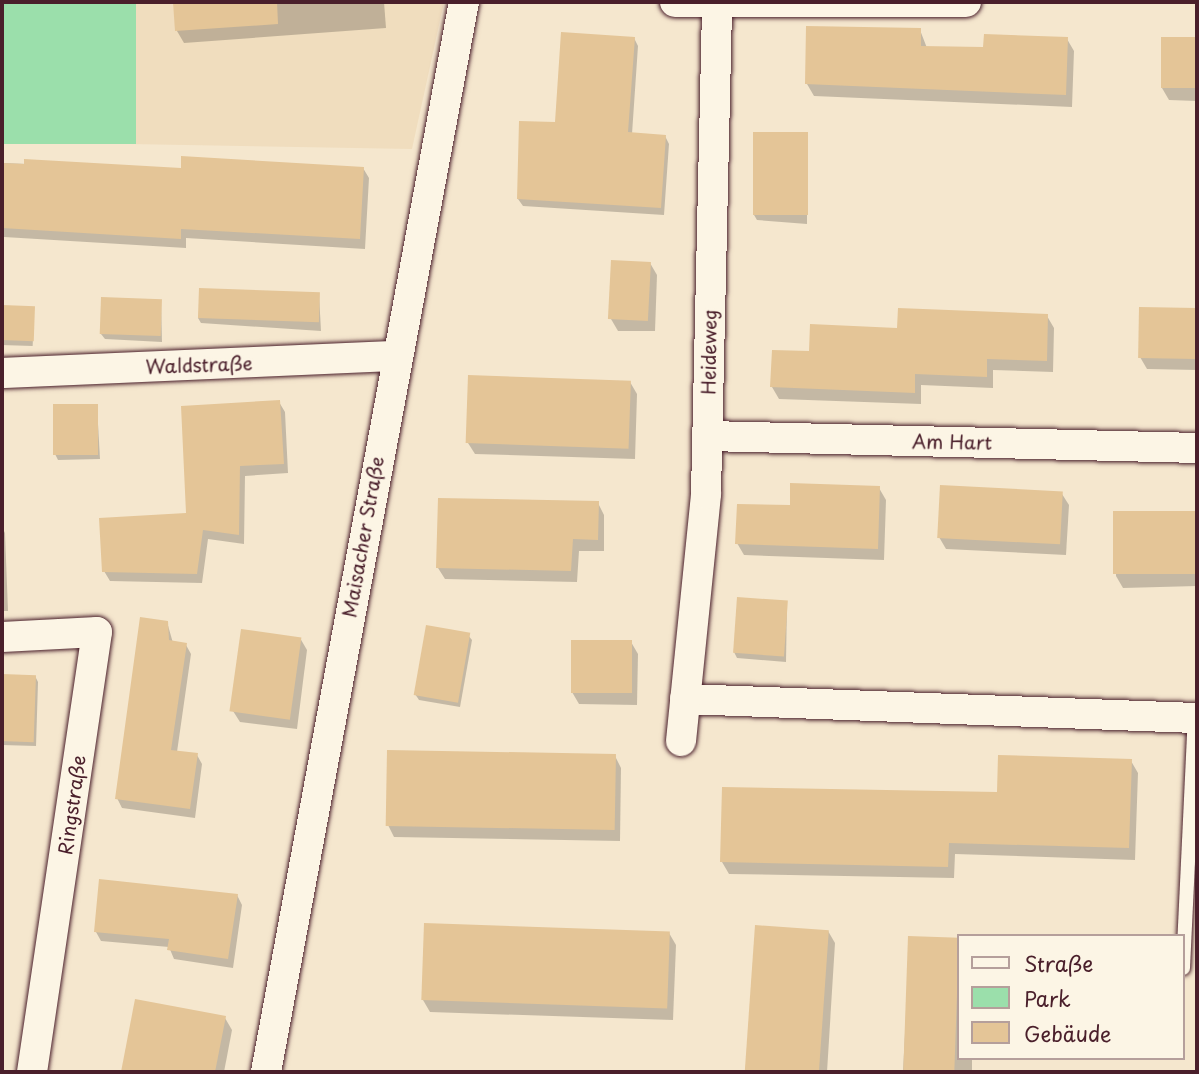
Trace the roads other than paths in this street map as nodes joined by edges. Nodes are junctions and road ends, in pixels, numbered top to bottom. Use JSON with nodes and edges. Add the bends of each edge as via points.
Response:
{"nodes":[{"id":1,"x":464,"y":2,"type":"edge"},
{"id":2,"x":675,"y":2,"type":"edge"},
{"id":3,"x":967,"y":2,"type":"edge"},
{"id":4,"x":717,"y":4,"type":"junction"},
{"id":5,"x":396,"y":356,"type":"junction"},
{"id":6,"x":2,"y":373,"type":"edge"},
{"id":7,"x":708,"y":436,"type":"junction"},
{"id":8,"x":1197,"y":448,"type":"edge"},
{"id":9,"x":2,"y":637,"type":"edge"},
{"id":10,"x":685,"y":699,"type":"junction"},
{"id":11,"x":1196,"y":718,"type":"edge"},
{"id":12,"x":681,"y":740,"type":"dead end"},
{"id":13,"x":1185,"y":934,"type":"edge"},
{"id":14,"x":32,"y":1072,"type":"edge"},
{"id":15,"x":266,"y":1072,"type":"edge"}],
"edges":[{"from":1,"to":5,"type":"street","name":"Maisacher Straße"},
{"from":2,"to":4,"type":"street"},
{"from":3,"to":4,"type":"street"},
{"from":4,"to":7,"type":"street","name":"Heideweg"},
{"from":5,"to":6,"type":"street","name":"Waldstraße"},
{"from":5,"to":15,"type":"street","name":"Maisacher Straße"},
{"from":7,"to":8,"type":"street","name":"Am Hart"},
{"from":7,"to":10,"type":"street","name":"Heideweg"},
{"from":9,"to":14,"type":"street","name":"Ringstraße","via":[[97,632]]},
{"from":10,"to":11,"type":"street"},
{"from":10,"to":12,"type":"street","name":"Heideweg"},
{"from":11,"to":13,"type":"lane"}]}
